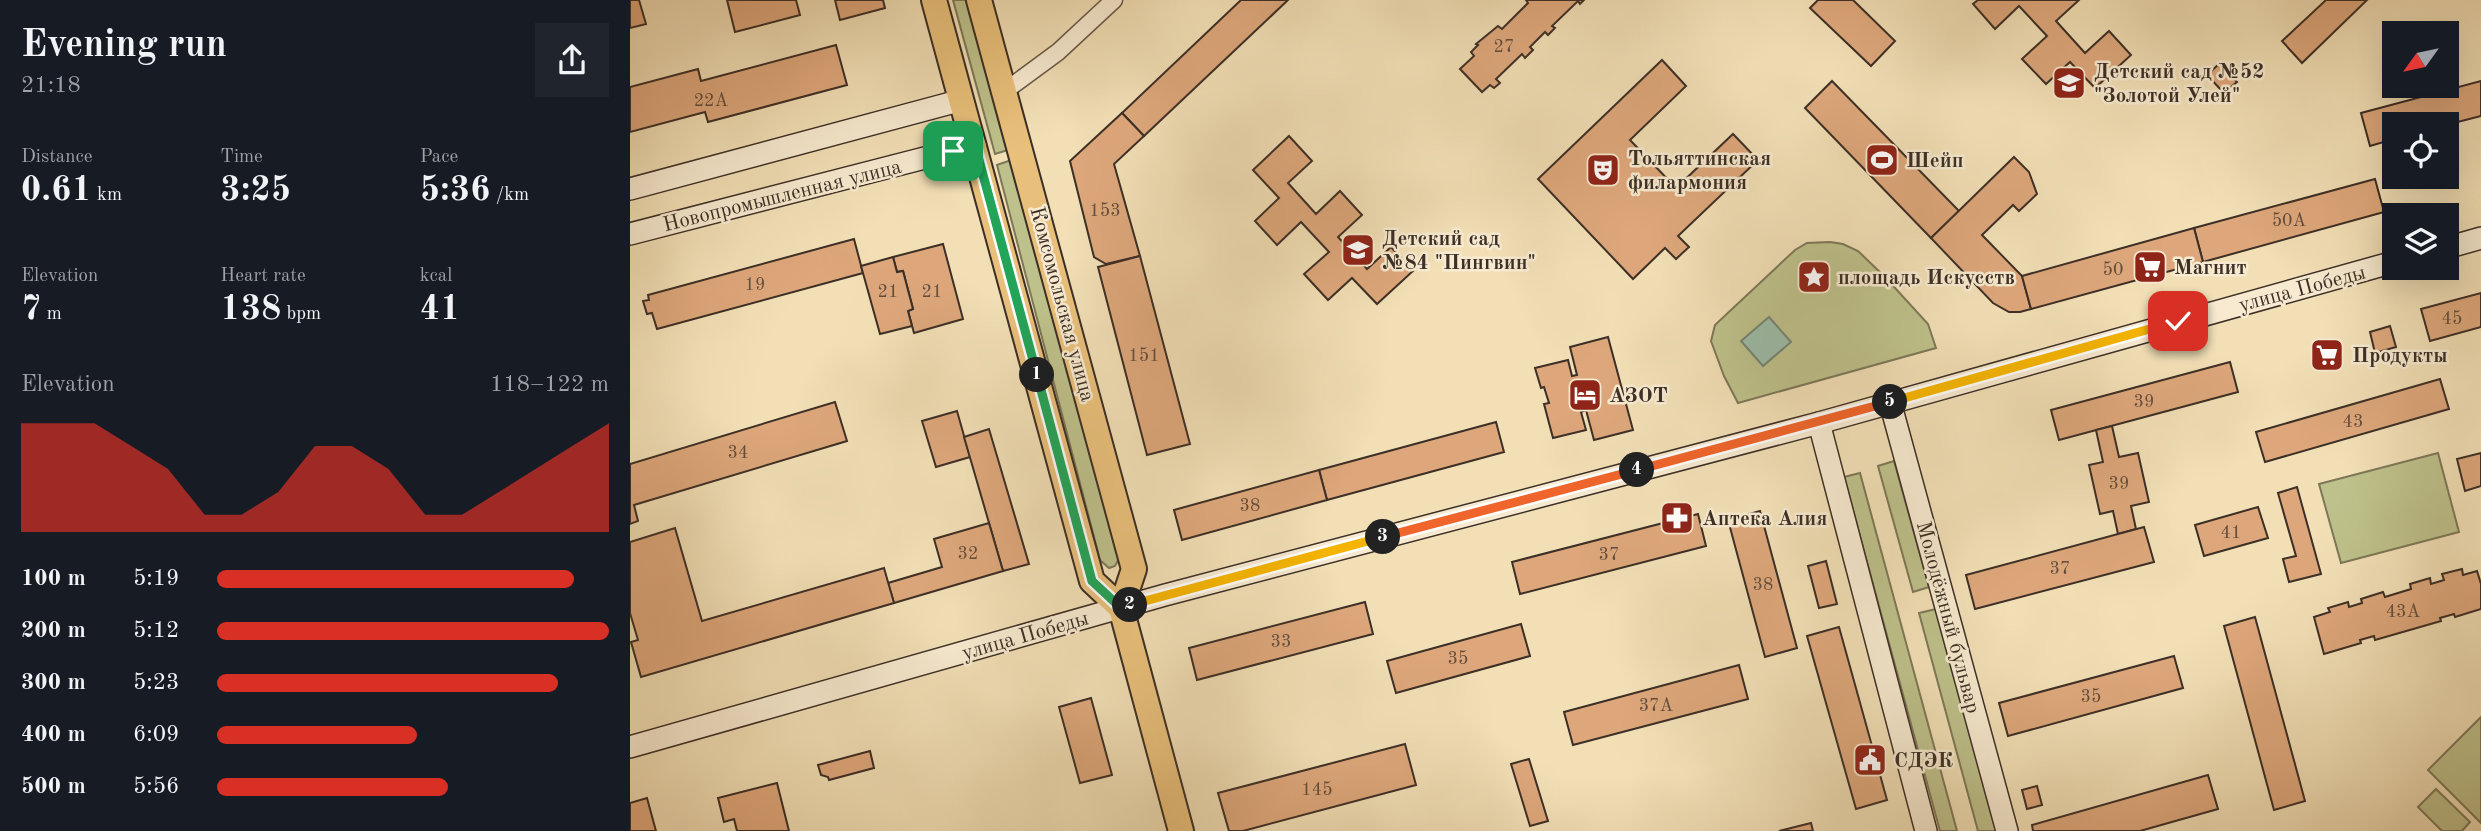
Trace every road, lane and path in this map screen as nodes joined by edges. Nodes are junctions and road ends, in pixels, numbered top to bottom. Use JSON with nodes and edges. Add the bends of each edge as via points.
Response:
{"nodes":[{"id":1,"x":934,"y":0,"type":"edge"},
{"id":2,"x":979,"y":0,"type":"edge"},
{"id":3,"x":1114,"y":0,"type":"edge"},
{"id":4,"x":1005,"y":91,"type":"junction"},
{"id":5,"x":962,"y":100,"type":"junction"},
{"id":6,"x":975,"y":145,"type":"junction"},
{"id":7,"x":630,"y":189,"type":"edge"},
{"id":8,"x":630,"y":234,"type":"edge"},
{"id":9,"x":2481,"y":238,"type":"edge"},
{"id":10,"x":2459,"y":244,"type":"edge"},
{"id":11,"x":2382,"y":265,"type":"edge"},
{"id":12,"x":1890,"y":402,"type":"junction"},
{"id":13,"x":1819,"y":423,"type":"junction"},
{"id":14,"x":1121,"y":608,"type":"junction"},
{"id":15,"x":630,"y":747,"type":"edge"},
{"id":16,"x":1181,"y":831,"type":"edge"},
{"id":17,"x":1926,"y":831,"type":"edge"},
{"id":18,"x":2007,"y":831,"type":"edge"}],
"edges":[{"from":1,"to":5,"type":"main road","name":"Комсомольская улица"},
{"from":2,"to":4,"type":"main road","name":"Комсомольская улица"},
{"from":3,"to":4,"type":"street","via":[[1058,52]]},
{"from":4,"to":14,"type":"main road","name":"Комсомольская улица","via":[[1135,569]]},
{"from":5,"to":6,"type":"main road","name":"Комсомольская улица"},
{"from":5,"to":7,"type":"main road","name":"Новопромышленная улица"},
{"from":6,"to":8,"type":"main road","name":"Новопромышленная улица"},
{"from":6,"to":14,"type":"main road","name":"Комсомольская улица","via":[[1092,581]]},
{"from":9,"to":10,"type":"main road"},
{"from":11,"to":12,"type":"main road","name":"улица Победы"},
{"from":12,"to":13,"type":"main road","name":"улица Победы"},
{"from":12,"to":18,"type":"main road","name":"Молодёжный бульвар"},
{"from":13,"to":14,"type":"main road","name":"улица Победы"},
{"from":13,"to":17,"type":"main road"},
{"from":14,"to":15,"type":"main road","name":"улица Победы"},
{"from":14,"to":16,"type":"main road"}]}
